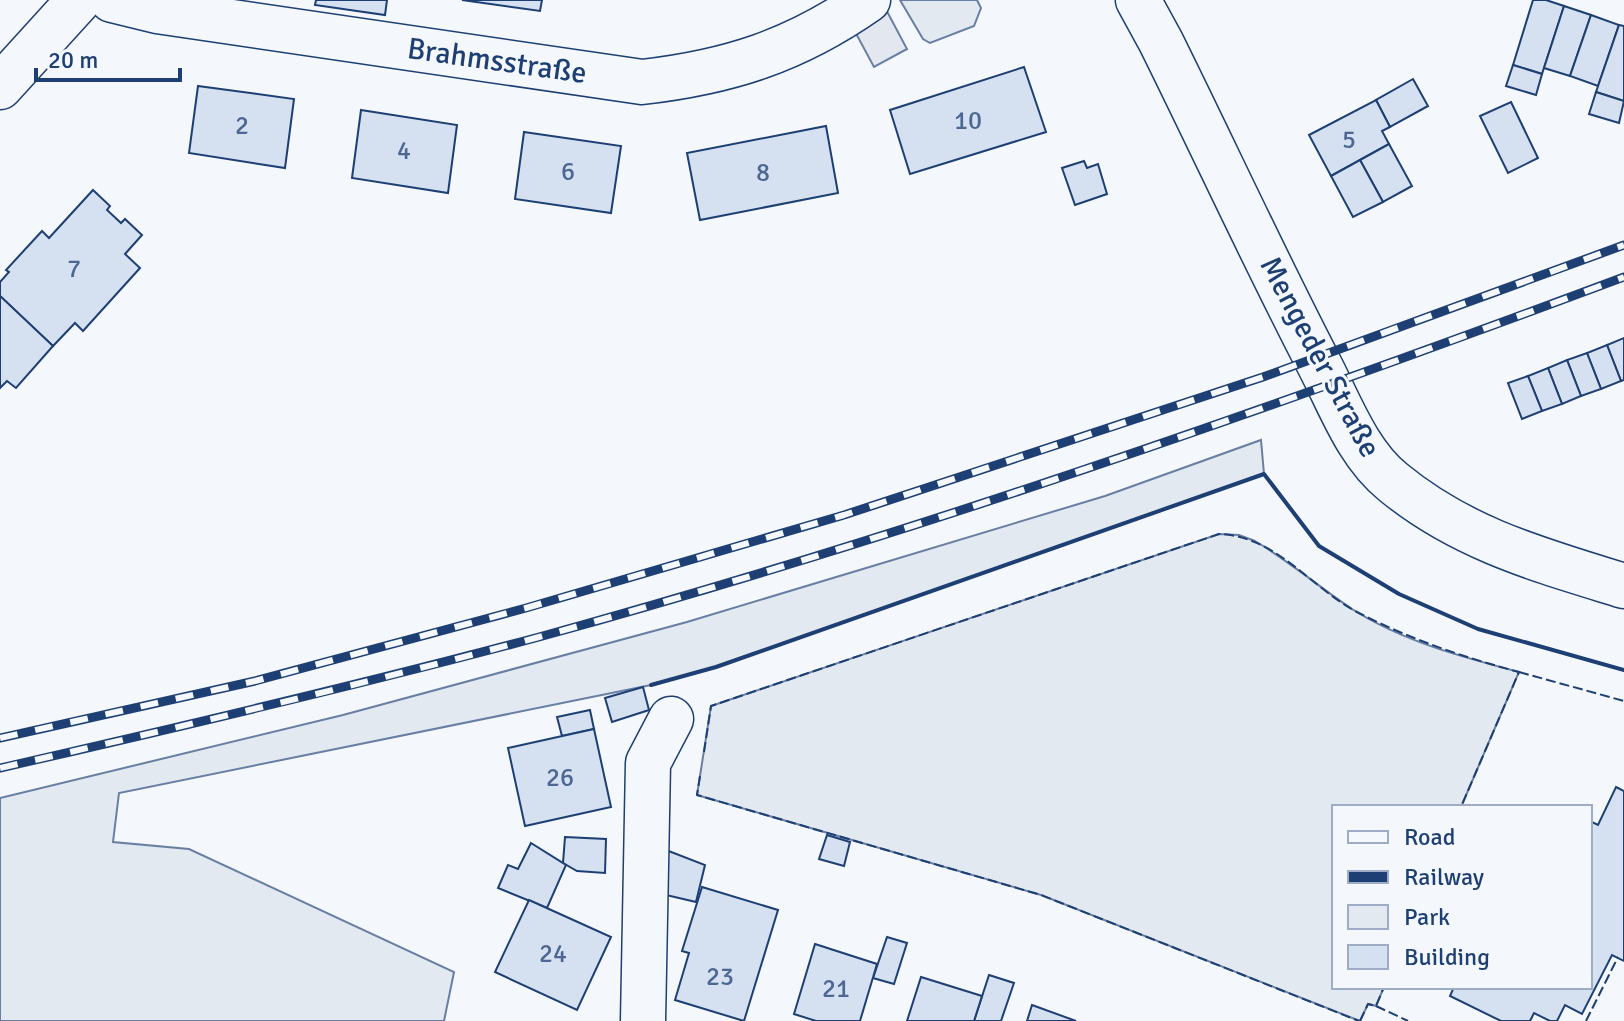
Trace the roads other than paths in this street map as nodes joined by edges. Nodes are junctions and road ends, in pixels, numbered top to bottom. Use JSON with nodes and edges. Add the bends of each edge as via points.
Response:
{"nodes":[{"id":1,"x":79,"y":0,"type":"edge"},
{"id":2,"x":112,"y":0,"type":"edge"},
{"id":3,"x":868,"y":0,"type":"edge"},
{"id":4,"x":1138,"y":0,"type":"edge"},
{"id":5,"x":0,"y":87,"type":"edge"},
{"id":6,"x":1624,"y":586,"type":"edge"},
{"id":7,"x":671,"y":719,"type":"dead end"},
{"id":8,"x":653,"y":1018,"type":"edge"}],
"edges":[{"from":1,"to":5,"type":"street"},
{"from":2,"to":3,"type":"street","name":"Brahmsstraße","via":[[642,82],[743,64],[803,38]]},
{"from":4,"to":6,"type":"street","name":"Mengeder Straße","via":[[1365,452],[1390,480],[1462,530]]},
{"from":7,"to":8,"type":"street","via":[[648,763]]}]}
